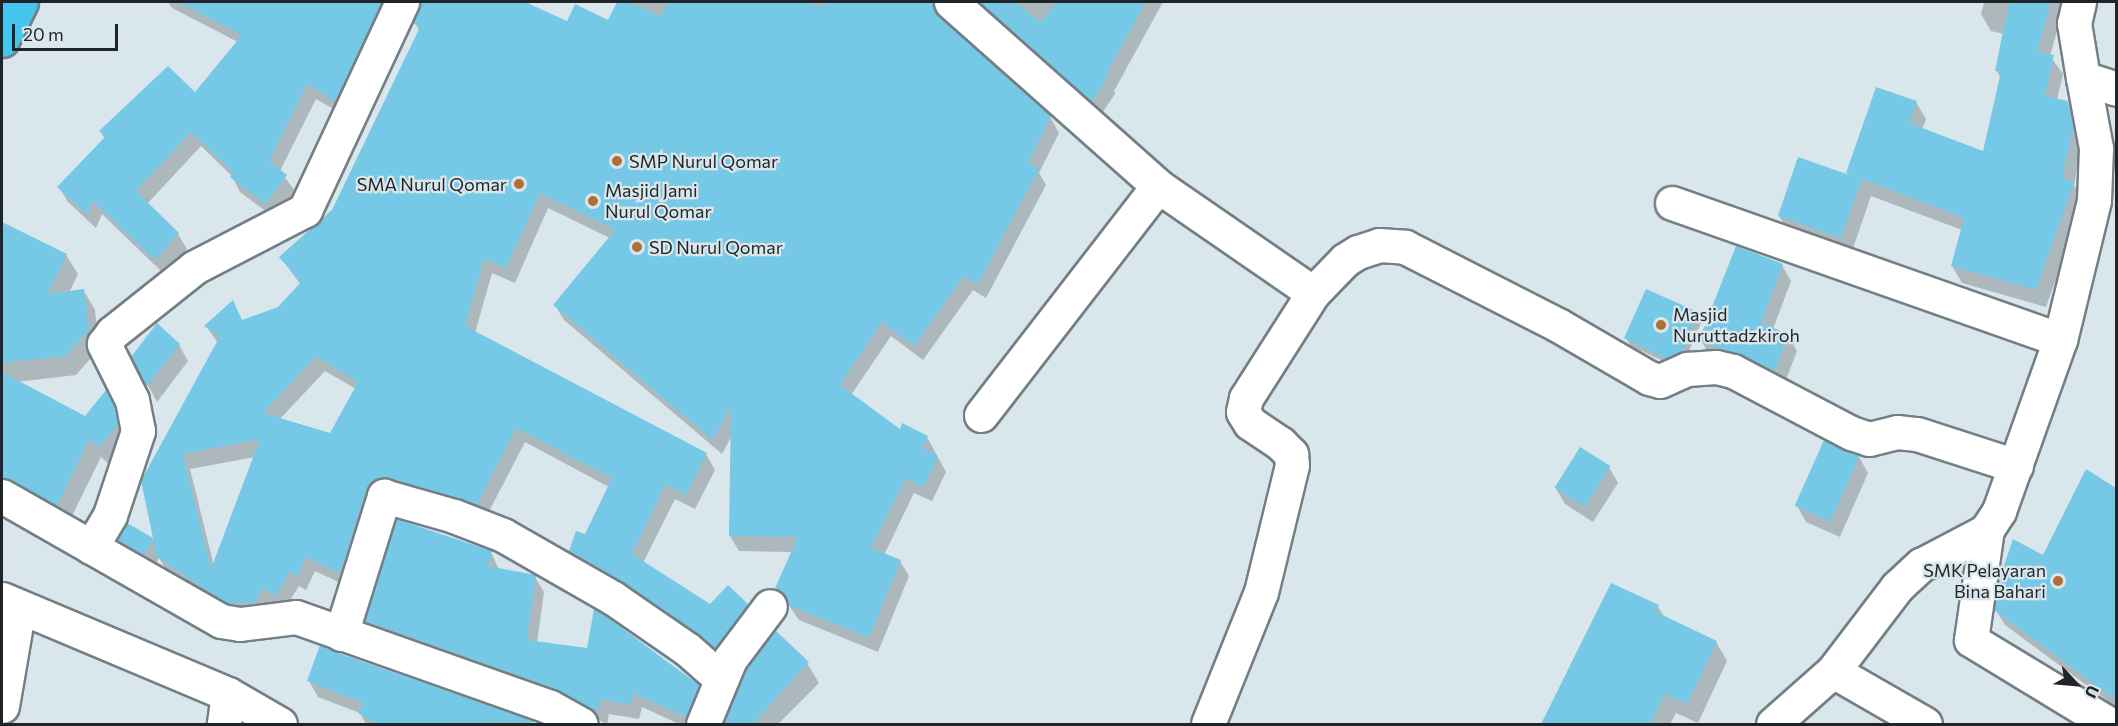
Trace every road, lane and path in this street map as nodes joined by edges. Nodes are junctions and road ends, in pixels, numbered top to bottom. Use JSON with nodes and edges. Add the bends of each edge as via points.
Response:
{"nodes":[{"id":1,"x":21,"y":2,"type":"edge"},
{"id":2,"x":402,"y":2,"type":"edge"},
{"id":3,"x":951,"y":2,"type":"edge"},
{"id":4,"x":2079,"y":2,"type":"edge"},
{"id":5,"x":2,"y":40,"type":"edge"},
{"id":6,"x":2083,"y":78,"type":"junction"},
{"id":7,"x":2116,"y":89,"type":"edge"},
{"id":8,"x":1158,"y":186,"type":"junction"},
{"id":9,"x":1672,"y":203,"type":"dead end"},
{"id":10,"x":2105,"y":205,"type":"edge"},
{"id":11,"x":1313,"y":293,"type":"junction"},
{"id":12,"x":2060,"y":340,"type":"junction"},
{"id":13,"x":981,"y":415,"type":"dead end"},
{"id":14,"x":2016,"y":466,"type":"junction"},
{"id":15,"x":2,"y":496,"type":"edge"},
{"id":16,"x":1987,"y":529,"type":"junction"},
{"id":17,"x":92,"y":547,"type":"junction"},
{"id":18,"x":10,"y":603,"type":"edge"},
{"id":19,"x":770,"y":606,"type":"dead end"},
{"id":20,"x":341,"y":634,"type":"junction"},
{"id":21,"x":1833,"y":671,"type":"junction"},
{"id":22,"x":720,"y":678,"type":"junction"},
{"id":23,"x":2,"y":706,"type":"edge"},
{"id":24,"x":226,"y":710,"type":"edge"},
{"id":25,"x":280,"y":724,"type":"edge"},
{"id":26,"x":580,"y":724,"type":"edge"},
{"id":27,"x":703,"y":724,"type":"edge"},
{"id":28,"x":1208,"y":724,"type":"edge"},
{"id":29,"x":1773,"y":724,"type":"edge"},
{"id":30,"x":1925,"y":724,"type":"edge"},
{"id":31,"x":2109,"y":724,"type":"edge"}],
"edges":[{"from":1,"to":5,"type":"highway"},
{"from":2,"to":17,"type":"street","via":[[304,210],[195,267],[112,333],[104,344],[132,400],[138,431],[110,515]]},
{"from":3,"to":8,"type":"street"},
{"from":4,"to":6,"type":"street","via":[[2074,23]]},
{"from":6,"to":7,"type":"street"},
{"from":6,"to":10,"type":"street"},
{"from":8,"to":11,"type":"street"},
{"from":8,"to":13,"type":"street"},
{"from":9,"to":12,"type":"street"},
{"from":10,"to":12,"type":"street"},
{"from":11,"to":14,"type":"street","via":[[1358,252],[1379,245],[1405,247],[1558,325],[1649,378],[1660,381],[1687,369],[1716,367],[1733,371],[1851,433],[1869,439],[1897,432],[1917,434]]},
{"from":11,"to":28,"type":"street","via":[[1246,398],[1244,412],[1250,423],[1280,442],[1291,454],[1293,465],[1261,592]]},
{"from":12,"to":14,"type":"street"},
{"from":14,"to":16,"type":"street"},
{"from":15,"to":17,"type":"street"},
{"from":16,"to":21,"type":"street","via":[[1970,543],[1921,565],[1897,587]]},
{"from":16,"to":31,"type":"street","via":[[1971,640]]},
{"from":17,"to":20,"type":"street","via":[[221,621],[240,624],[283,616]]},
{"from":18,"to":23,"type":"street"},
{"from":18,"to":24,"type":"street"},
{"from":19,"to":22,"type":"street"},
{"from":20,"to":22,"type":"street","via":[[384,496],[503,535],[613,598],[687,649]]},
{"from":20,"to":26,"type":"street","via":[[550,707]]},
{"from":21,"to":29,"type":"street"},
{"from":21,"to":30,"type":"street"},
{"from":22,"to":27,"type":"street"},
{"from":24,"to":25,"type":"street"}]}
